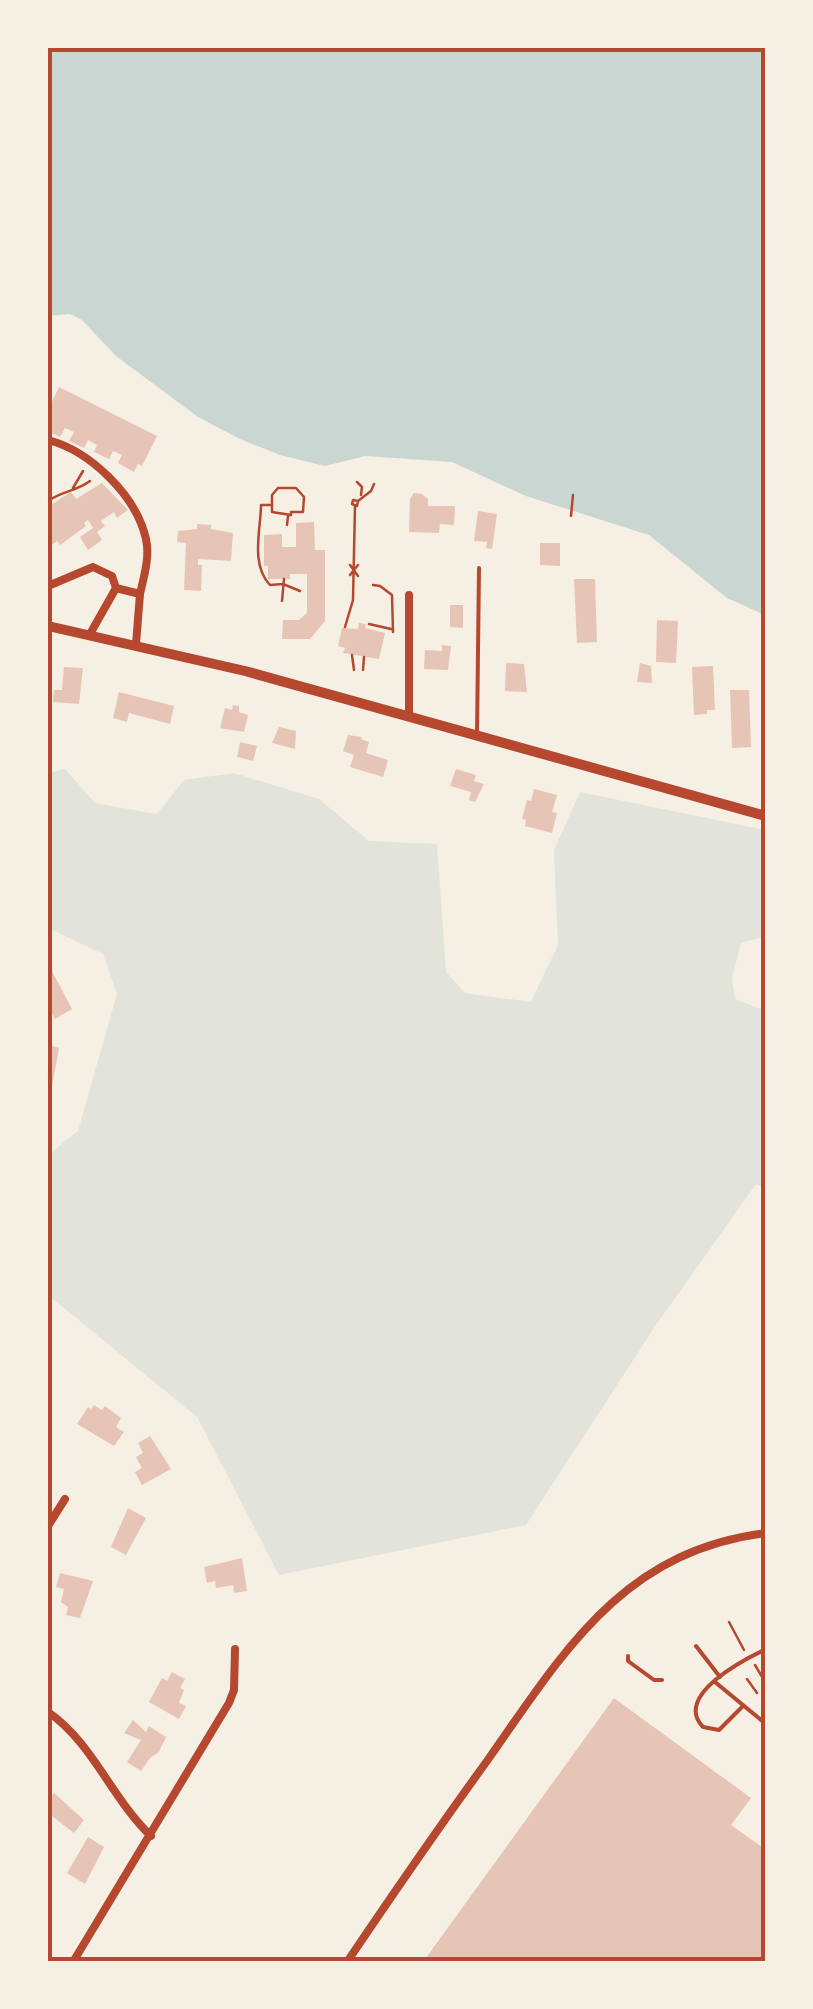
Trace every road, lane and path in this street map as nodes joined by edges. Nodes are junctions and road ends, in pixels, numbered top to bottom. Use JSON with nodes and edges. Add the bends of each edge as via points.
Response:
{"nodes":[{"id":1,"x":48,"y":440,"type":"edge"},
{"id":2,"x":90,"y":462,"type":"junction"},
{"id":3,"x":90,"y":481,"type":"dead end"},
{"id":4,"x":357,"y":482,"type":"dead end"},
{"id":5,"x":374,"y":484,"type":"dead end"},
{"id":6,"x":73,"y":488,"type":"junction"},
{"id":7,"x":348,"y":495,"type":"dead end"},
{"id":8,"x":574,"y":495,"type":"dead end"},
{"id":9,"x":358,"y":499,"type":"junction"},
{"id":10,"x":48,"y":501,"type":"edge"},
{"id":11,"x":272,"y":505,"type":"junction"},
{"id":12,"x":288,"y":515,"type":"junction"},
{"id":13,"x":571,"y":516,"type":"dead end"},
{"id":14,"x":288,"y":526,"type":"dead end"},
{"id":15,"x":350,"y":565,"type":"dead end"},
{"id":16,"x":358,"y":565,"type":"dead end"},
{"id":17,"x":479,"y":568,"type":"dead end"},
{"id":18,"x":354,"y":570,"type":"junction"},
{"id":19,"x":350,"y":575,"type":"dead end"},
{"id":20,"x":358,"y":576,"type":"dead end"},
{"id":21,"x":284,"y":581,"type":"junction"},
{"id":22,"x":48,"y":586,"type":"edge"},
{"id":23,"x":373,"y":586,"type":"dead end"},
{"id":24,"x":116,"y":588,"type":"junction"},
{"id":25,"x":300,"y":591,"type":"dead end"},
{"id":26,"x":140,"y":594,"type":"junction"},
{"id":27,"x":409,"y":596,"type":"dead end"},
{"id":28,"x":282,"y":600,"type":"dead end"},
{"id":29,"x":369,"y":624,"type":"dead end"},
{"id":30,"x":48,"y":626,"type":"edge"},
{"id":31,"x":346,"y":627,"type":"dead end"},
{"id":32,"x":90,"y":634,"type":"junction"},
{"id":33,"x":136,"y":644,"type":"junction"},
{"id":34,"x":352,"y":655,"type":"dead end"},
{"id":35,"x":364,"y":657,"type":"dead end"},
{"id":36,"x":354,"y":670,"type":"dead end"},
{"id":37,"x":363,"y":670,"type":"dead end"},
{"id":38,"x":409,"y":716,"type":"junction"},
{"id":39,"x":477,"y":734,"type":"junction"},
{"id":40,"x":766,"y":816,"type":"edge"},
{"id":41,"x":65,"y":1499,"type":"dead end"},
{"id":42,"x":48,"y":1526,"type":"edge"},
{"id":43,"x":766,"y":1533,"type":"edge"},
{"id":44,"x":729,"y":1622,"type":"dead end"},
{"id":45,"x":696,"y":1646,"type":"dead end"},
{"id":46,"x":235,"y":1649,"type":"dead end"},
{"id":47,"x":745,"y":1649,"type":"dead end"},
{"id":48,"x":766,"y":1649,"type":"edge"},
{"id":49,"x":628,"y":1656,"type":"dead end"},
{"id":50,"x":754,"y":1664,"type":"dead end"},
{"id":51,"x":718,"y":1679,"type":"junction"},
{"id":52,"x":747,"y":1679,"type":"dead end"},
{"id":53,"x":662,"y":1680,"type":"dead end"},
{"id":54,"x":764,"y":1680,"type":"edge"},
{"id":55,"x":756,"y":1693,"type":"dead end"},
{"id":56,"x":742,"y":1706,"type":"junction"},
{"id":57,"x":48,"y":1712,"type":"edge"},
{"id":58,"x":766,"y":1724,"type":"edge"},
{"id":59,"x":152,"y":1836,"type":"junction"},
{"id":60,"x":73,"y":1962,"type":"edge"},
{"id":61,"x":347,"y":1962,"type":"edge"}],
"edges":[{"from":1,"to":2,"type":"street"},
{"from":2,"to":6,"type":"path"},
{"from":2,"to":26,"type":"street","via":[[118,488],[142,526],[147,558]]},
{"from":3,"to":6,"type":"path"},
{"from":4,"to":9,"type":"path"},
{"from":5,"to":9,"type":"path"},
{"from":6,"to":10,"type":"path"},
{"from":7,"to":9,"type":"path"},
{"from":8,"to":13,"type":"path"},
{"from":9,"to":18,"type":"path"},
{"from":11,"to":12,"type":"path","via":[[272,512]]},
{"from":11,"to":12,"type":"path","via":[[278,488],[296,488],[304,512]]},
{"from":11,"to":21,"type":"path","via":[[261,505],[259,561],[270,585]]},
{"from":12,"to":14,"type":"path"},
{"from":15,"to":18,"type":"path"},
{"from":16,"to":18,"type":"path"},
{"from":17,"to":39,"type":"lane"},
{"from":18,"to":19,"type":"path"},
{"from":18,"to":20,"type":"path"},
{"from":18,"to":31,"type":"path"},
{"from":21,"to":25,"type":"path"},
{"from":21,"to":28,"type":"path"},
{"from":22,"to":24,"type":"street","via":[[93,567],[109,572]]},
{"from":23,"to":29,"type":"path","via":[[392,595],[393,631]]},
{"from":24,"to":26,"type":"street"},
{"from":24,"to":32,"type":"street"},
{"from":26,"to":33,"type":"street"},
{"from":27,"to":38,"type":"street"},
{"from":30,"to":32,"type":"main road"},
{"from":32,"to":33,"type":"main road"},
{"from":33,"to":38,"type":"main road"},
{"from":34,"to":36,"type":"path"},
{"from":35,"to":37,"type":"path"},
{"from":38,"to":39,"type":"main road"},
{"from":39,"to":40,"type":"main road"},
{"from":41,"to":42,"type":"street"},
{"from":43,"to":61,"type":"street","via":[[675,1558],[594,1618],[550,1669]]},
{"from":44,"to":47,"type":"path"},
{"from":45,"to":51,"type":"lane"},
{"from":46,"to":59,"type":"street","via":[[229,1703]]},
{"from":48,"to":51,"type":"lane"},
{"from":49,"to":53,"type":"lane"},
{"from":50,"to":54,"type":"path"},
{"from":51,"to":56,"type":"lane"},
{"from":51,"to":56,"type":"lane","via":[[696,1704],[703,1727],[719,1730]]},
{"from":52,"to":55,"type":"path"},
{"from":56,"to":58,"type":"lane"},
{"from":57,"to":59,"type":"street","via":[[84,1746]]},
{"from":59,"to":60,"type":"street"}]}
